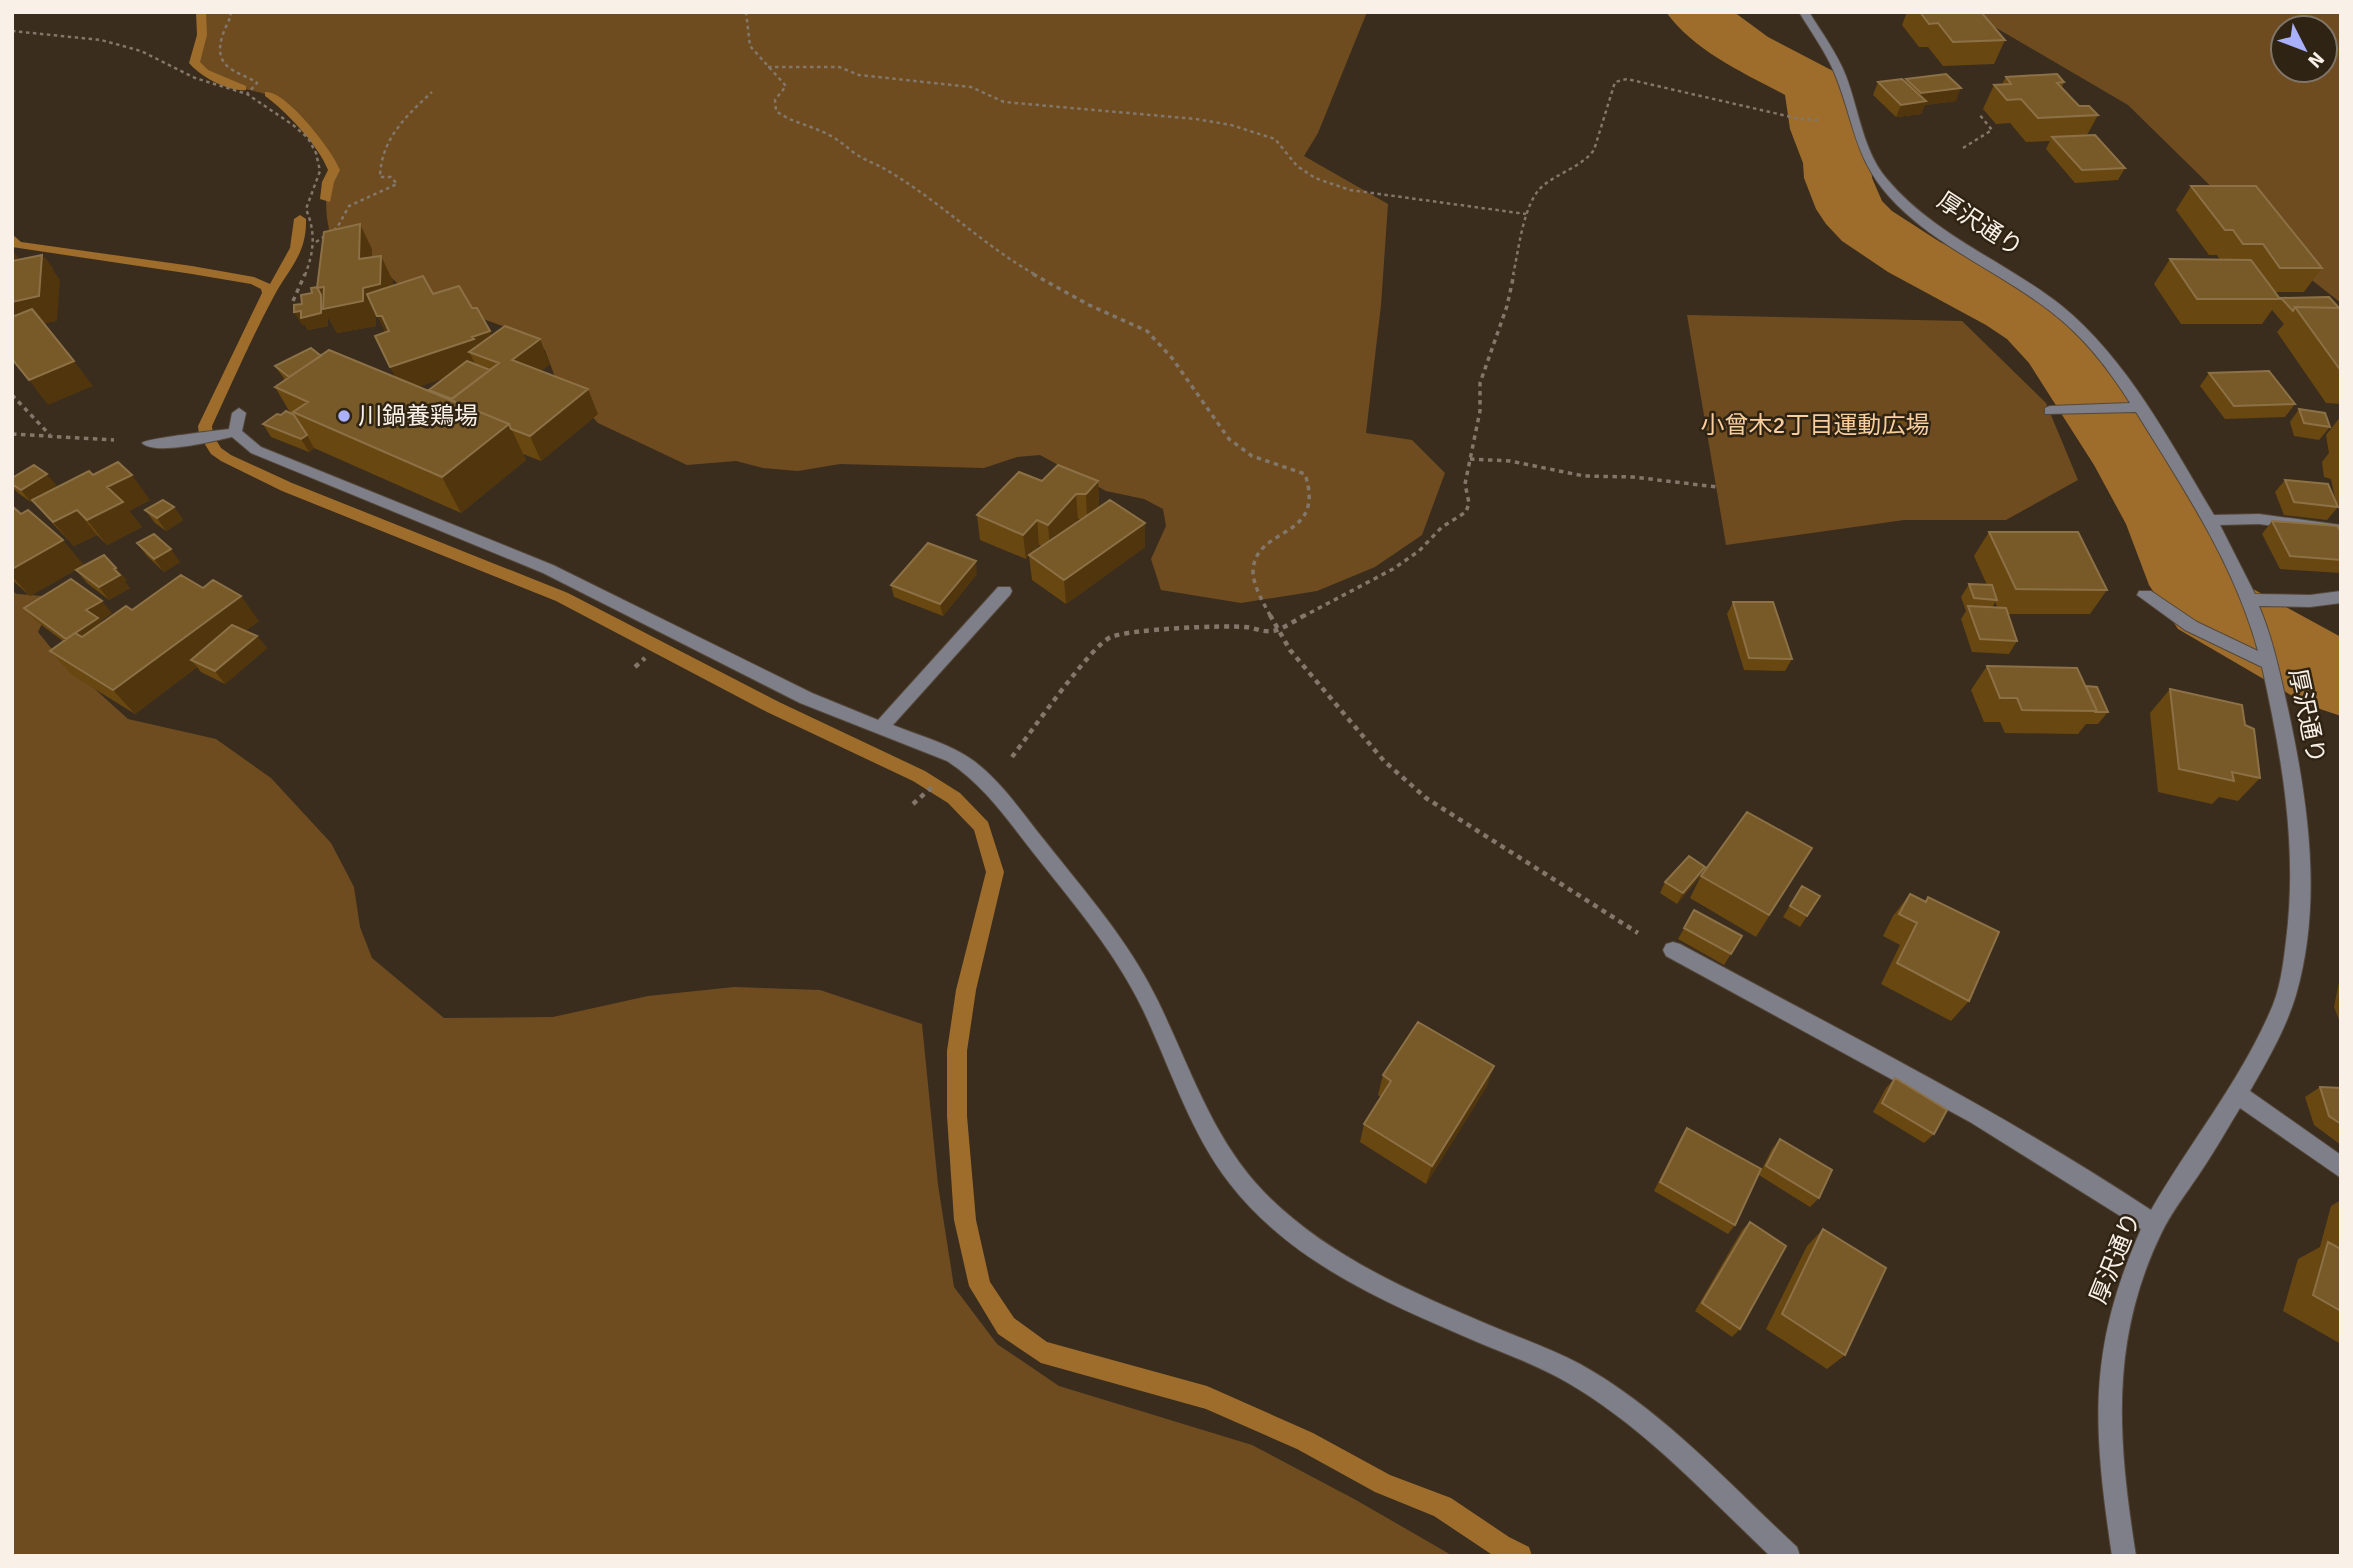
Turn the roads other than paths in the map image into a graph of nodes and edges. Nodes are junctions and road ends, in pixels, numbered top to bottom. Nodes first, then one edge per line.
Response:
1 (1804, 12) edge
2 (2139, 407) junction
3 (2050, 411) dead end
4 (149, 443) road end
5 (2211, 520) junction
6 (2341, 530) edge
7 (1004, 591) dead end
8 (2145, 595) dead end
9 (2341, 597) edge
10 (2250, 600) junction
11 (2269, 663) junction
12 (881, 729) junction
13 (1673, 950) road end
14 (2238, 1095) junction
15 (2341, 1168) edge
16 (2154, 1225) junction
17 (1788, 1556) edge
18 (2124, 1556) edge

1 - 2 street, 厚沢通り
2 - 3 street
2 - 5 street, 厚沢通り
4 - 12 street
5 - 6 street
5 - 10 street, 厚沢通り
7 - 12 street
8 - 11 street
9 - 10 street
10 - 11 street, 厚沢通り
11 - 14 street, 厚沢通り
12 - 17 street
13 - 16 street
14 - 15 street
14 - 16 street, 厚沢通り
16 - 18 street, 厚沢通り

